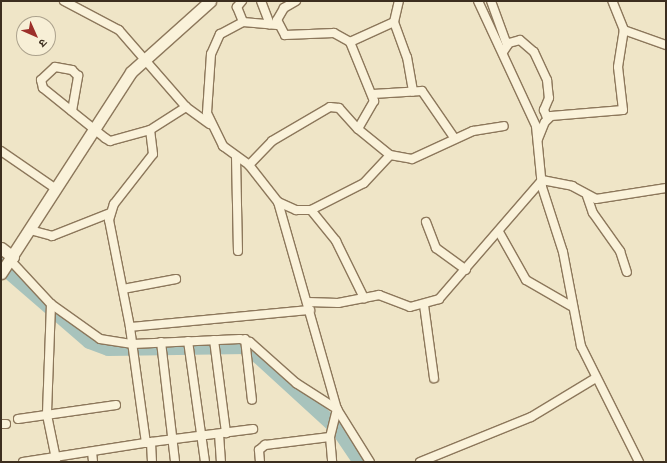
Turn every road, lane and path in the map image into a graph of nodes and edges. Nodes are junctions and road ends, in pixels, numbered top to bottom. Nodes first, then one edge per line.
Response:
1 (64, 1) edge
2 (210, 1) edge
3 (242, 1) edge
4 (261, 1) edge
5 (296, 1) edge
6 (399, 1) edge
7 (491, 1) edge
8 (612, 1) edge
9 (480, 2) edge
10 (243, 22) junction
11 (394, 22) junction
12 (273, 25) junction
13 (624, 30) junction
14 (350, 42) junction
15 (666, 45) edge
16 (505, 48) junction
17 (144, 58) junction
18 (413, 91) junction
19 (373, 94) junction
20 (186, 107) junction
21 (72, 111) junction
22 (547, 118) junction
23 (209, 124) junction
24 (504, 126) dead end
25 (358, 129) junction
26 (94, 130) junction
27 (150, 130) junction
28 (455, 138) junction
29 (538, 139) junction
30 (1, 151) edge
31 (390, 155) junction
32 (236, 157) junction
33 (249, 165) junction
34 (542, 180) junction
35 (666, 188) edge
36 (56, 190) junction
37 (586, 196) junction
38 (278, 202) junction
39 (311, 210) junction
40 (110, 213) junction
41 (426, 222) dead end
42 (30, 230) junction
43 (499, 232) junction
44 (1, 248) edge
45 (238, 251) dead end
46 (7, 265) edge
47 (466, 270) junction
48 (627, 272) dead end
49 (176, 279) dead end
50 (123, 289) junction
51 (364, 298) junction
52 (50, 304) junction
53 (424, 305) junction
54 (309, 306) junction
55 (571, 306) junction
56 (130, 327) junction
57 (245, 339) junction
58 (214, 340) junction
59 (188, 341) junction
60 (160, 342) junction
61 (133, 344) junction
62 (434, 378) dead end
63 (594, 379) junction
64 (252, 400) dead end
65 (116, 405) dead end
66 (337, 409) junction
67 (47, 415) junction
68 (18, 419) dead end
69 (253, 429) dead end
70 (222, 433) junction
71 (331, 433) junction
72 (202, 436) junction
73 (173, 439) junction
74 (149, 442) junction
75 (92, 452) junction
76 (56, 459) junction
77 (23, 462) edge
78 (93, 462) edge
79 (152, 462) edge
80 (176, 462) edge
81 (205, 462) edge
82 (221, 462) edge
83 (260, 462) edge
84 (332, 462) edge
85 (370, 462) edge
86 (420, 462) edge
87 (639, 462) edge

1 - 17 street
2 - 17 street
3 - 10 street
4 - 12 street
5 - 12 street
6 - 11 street
7 - 16 street
8 - 13 street
9 - 16 street
10 - 12 street
10 - 23 street
11 - 14 street
11 - 18 street
12 - 14 street
13 - 15 street
13 - 22 street
14 - 19 street
16 - 22 street
16 - 29 street
17 - 20 street
17 - 26 street
18 - 19 street
18 - 28 street
19 - 25 street
20 - 23 street
20 - 27 street
21 - 21 street
21 - 26 street
22 - 29 street
23 - 32 street
24 - 28 street
25 - 31 street
25 - 33 street
26 - 27 street
26 - 36 street
27 - 40 street
28 - 31 street
29 - 34 street
30 - 36 street
31 - 39 street
32 - 33 street
32 - 45 street
33 - 38 street
34 - 37 street
34 - 43 street
34 - 55 street
35 - 37 street
36 - 42 street
37 - 48 street
38 - 39 street
38 - 54 street
39 - 51 street
40 - 42 street
40 - 50 street
41 - 47 street
42 - 46 street
43 - 47 street
43 - 55 street
44 - 46 street
46 - 52 street
47 - 53 street
49 - 50 street
50 - 56 street
51 - 53 street
51 - 54 street
52 - 61 street
52 - 67 street
53 - 62 street
54 - 56 street
54 - 66 street
55 - 63 street
56 - 61 street
57 - 58 street
57 - 64 street
57 - 66 street
58 - 59 street
58 - 70 street
59 - 60 street
59 - 72 street
60 - 61 street
60 - 73 street
61 - 74 street
63 - 86 street
63 - 87 street
65 - 67 street
66 - 71 street
66 - 85 street
67 - 68 street
67 - 76 street
69 - 70 street
70 - 72 street
70 - 82 street
71 - 83 street
71 - 84 street
72 - 73 street
72 - 81 street
73 - 74 street
73 - 80 street
74 - 75 street
74 - 79 street
75 - 76 street
75 - 78 street
76 - 77 street

